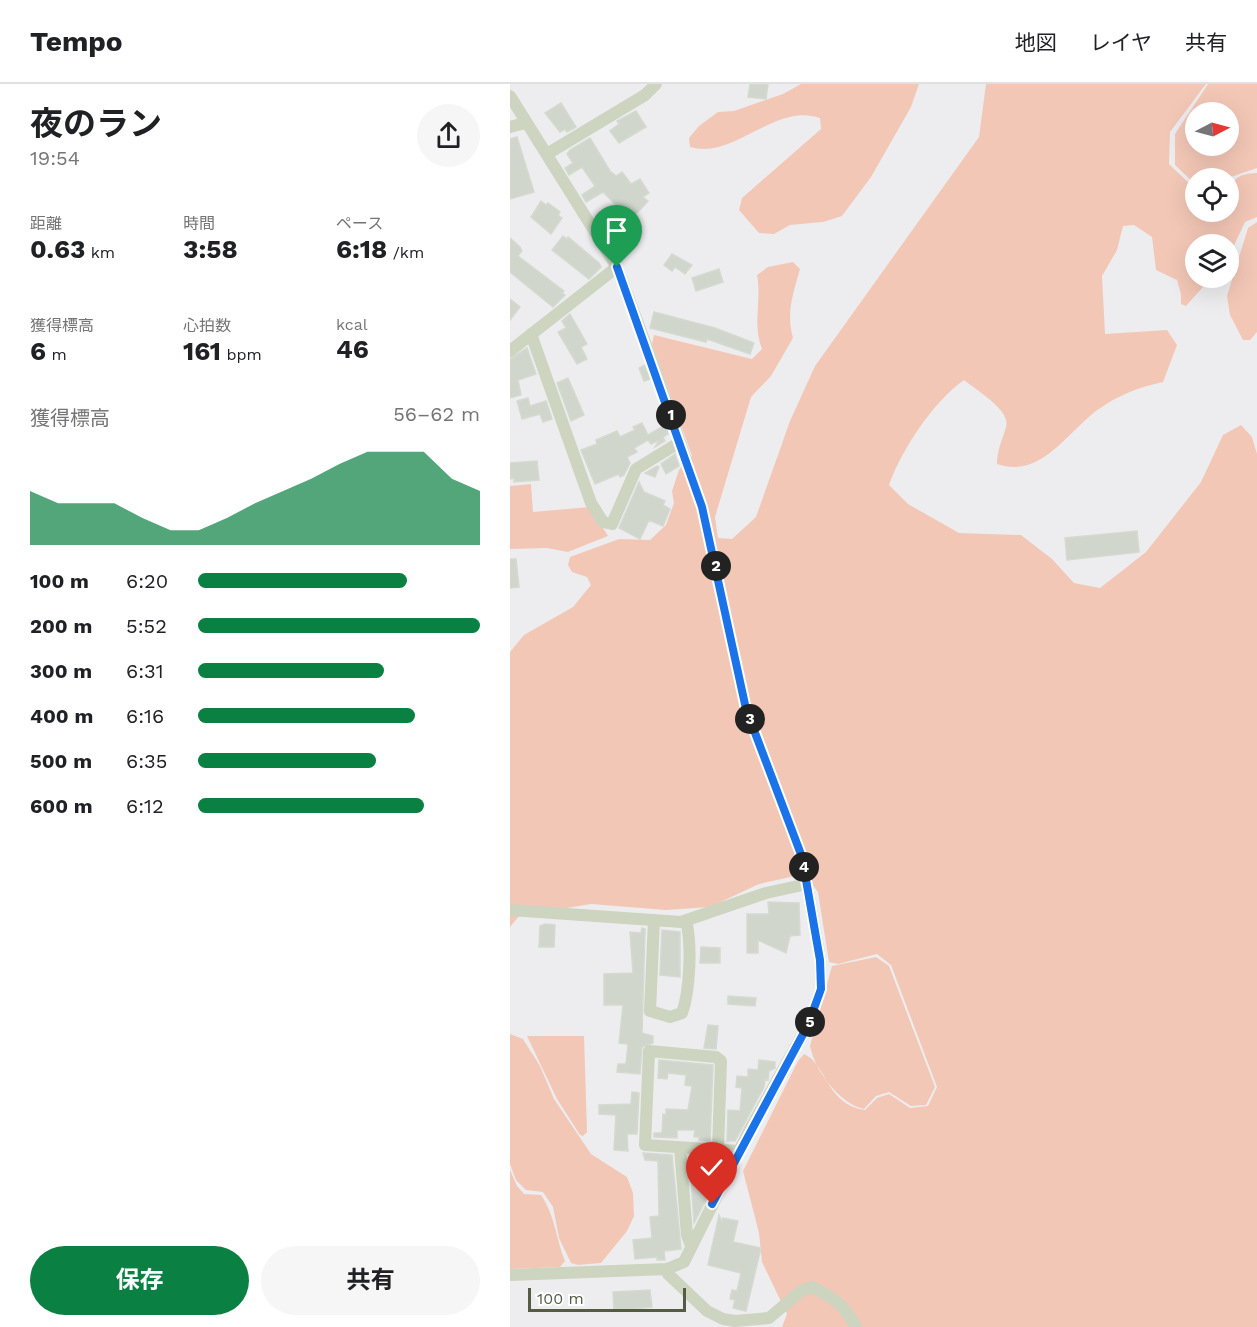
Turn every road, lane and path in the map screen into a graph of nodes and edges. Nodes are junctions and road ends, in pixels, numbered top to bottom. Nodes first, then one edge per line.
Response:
1 (656, 84) edge
2 (510, 96) edge
3 (525, 123) junction
4 (510, 127) edge
5 (547, 154) junction
6 (617, 267) junction
7 (531, 334) junction
8 (510, 351) edge
9 (680, 442) junction
10 (807, 884) junction
11 (510, 910) edge
12 (654, 920) junction
13 (686, 920) junction
14 (680, 1148) junction
15 (718, 1150) junction
16 (739, 1151) junction
17 (691, 1246) junction
18 (667, 1269) junction
19 (510, 1275) edge
20 (856, 1327) edge

1 - 5 street
2 - 3 street
3 - 4 street
3 - 5 street
5 - 6 street
6 - 7 street
6 - 9 street
7 - 8 street
7 - 9 street
9 - 10 street
10 - 13 street
10 - 16 street
11 - 12 street
12 - 13 street
12 - 13 street
14 - 15 street
14 - 15 street
14 - 17 street
15 - 16 street
16 - 17 street
17 - 18 street
18 - 19 street
18 - 20 street

